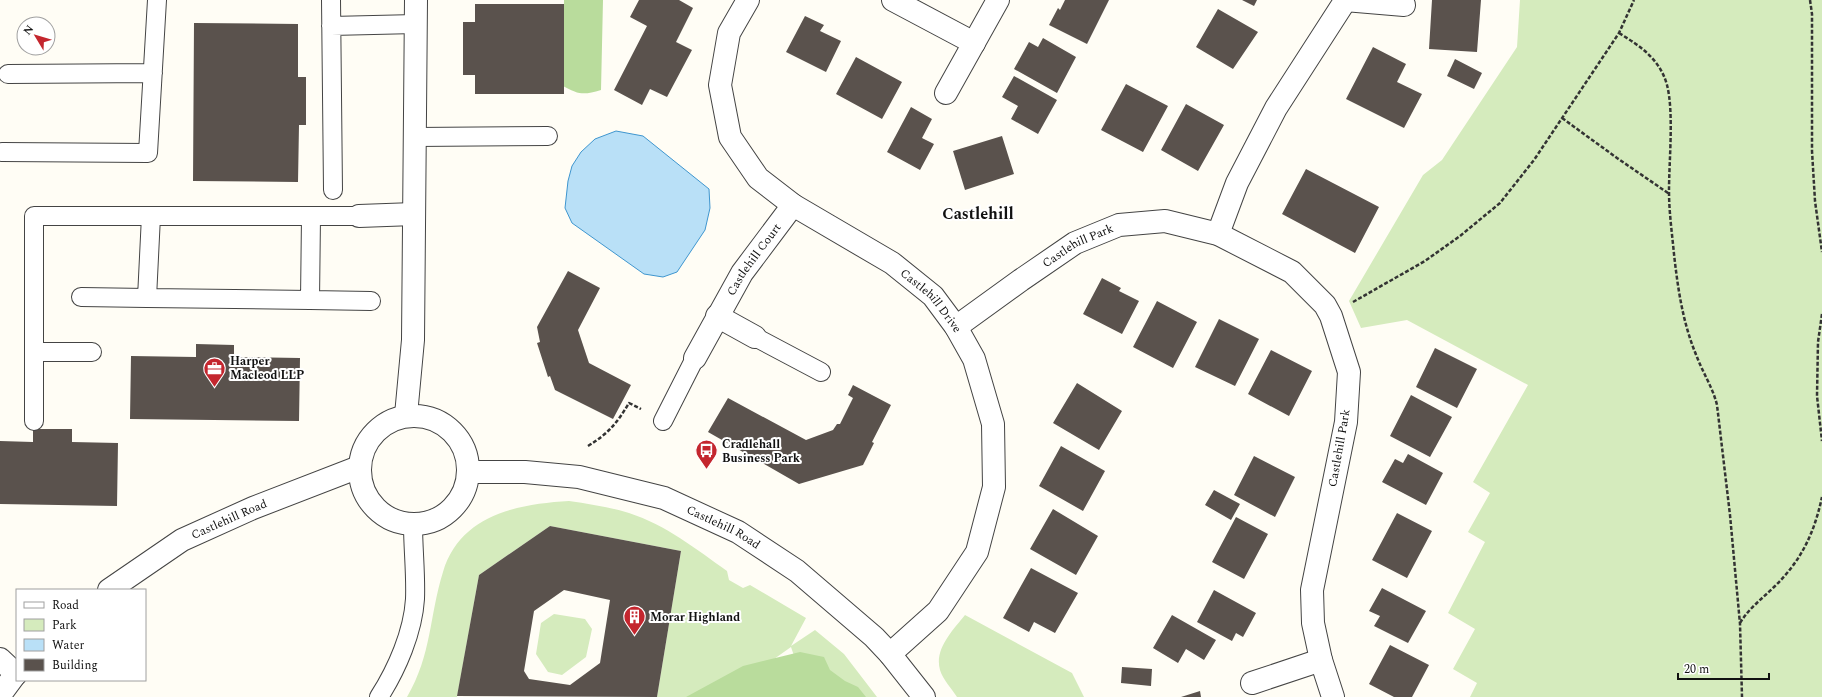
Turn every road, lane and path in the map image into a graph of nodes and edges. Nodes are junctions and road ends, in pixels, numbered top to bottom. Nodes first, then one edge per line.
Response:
1 (156, 0) edge
2 (331, 0) edge
3 (416, 0) edge
4 (748, 0) edge
5 (893, 0) edge
6 (998, 0) edge
7 (1345, 0) edge
8 (1634, 0) edge
9 (1810, 0) edge
10 (1404, 5) dead end
11 (416, 24) junction
12 (332, 26) junction
13 (1619, 33) junction
14 (974, 43) junction
15 (153, 73) junction
16 (8, 74) dead end
17 (946, 93) dead end
18 (1562, 118) junction
19 (548, 136) dead end
20 (415, 137) junction
21 (2, 152) dead end
22 (333, 190) dead end
23 (1669, 193) junction
24 (793, 204) junction
25 (414, 214) junction
26 (151, 216) junction
27 (359, 216) joint
28 (310, 217) junction
29 (1218, 234) junction
30 (1822, 252) edge
31 (81, 297) dead end
32 (147, 298) junction
33 (310, 300) junction
34 (371, 301) dead end
35 (1822, 314) edge
36 (716, 316) junction
37 (1331, 316) junction
38 (956, 327) junction
39 (755, 337) joint
40 (34, 352) junction
41 (92, 352) dead end
42 (695, 358) joint
43 (821, 372) dead end
44 (406, 415) junction
45 (34, 421) dead end
46 (663, 421) joint
47 (1822, 441) edge
48 (588, 446) dead end
49 (359, 467) junction
50 (469, 472) junction
51 (1822, 497) edge
52 (413, 524) junction
53 (110, 589) edge
54 (1740, 624) junction
55 (890, 654) junction
56 (1321, 660) junction
57 (11, 668) edge
58 (1252, 683) dead end
59 (0, 695) edge
60 (379, 697) edge
61 (924, 697) edge
62 (1332, 697) edge
63 (1742, 697) edge

1 - 15 lane
2 - 12 lane
3 - 11 street
4 - 24 street, Castlehill Drive
5 - 14 street
6 - 14 street
7 - 10 street
7 - 29 street
8 - 13 path
9 - 30 path
11 - 12 lane
11 - 20 street
12 - 22 lane
13 - 18 path
13 - 23 path
14 - 17 street
15 - 16 lane
15 - 21 lane
18 - 23 path
18 - 37 path
19 - 20 lane
20 - 25 street
23 - 54 path
24 - 36 street, Castlehill Court
24 - 38 street, Castlehill Drive
25 - 27 street
25 - 44 street
26 - 28 lane
26 - 32 lane
26 - 40 lane
27 - 28 lane
28 - 33 lane
29 - 37 street, Castlehill Park
29 - 38 street, Castlehill Park
31 - 32 lane
32 - 33 lane
33 - 34 lane
35 - 47 path
36 - 39 street
36 - 42 street, Castlehill Court
37 - 56 street, Castlehill Park
38 - 55 street, Castlehill Drive
39 - 43 lane
40 - 41 lane
40 - 45 lane
42 - 46 lane
44 - 49 street
44 - 50 street
46 - 48 path
49 - 52 street
49 - 53 street, Castlehill Road
50 - 52 street
50 - 55 street, Castlehill Road
51 - 54 path
52 - 60 lane
54 - 63 path
55 - 61 street, Castlehill Road
56 - 58 street
56 - 62 street, Castlehill Park
57 - 59 street

